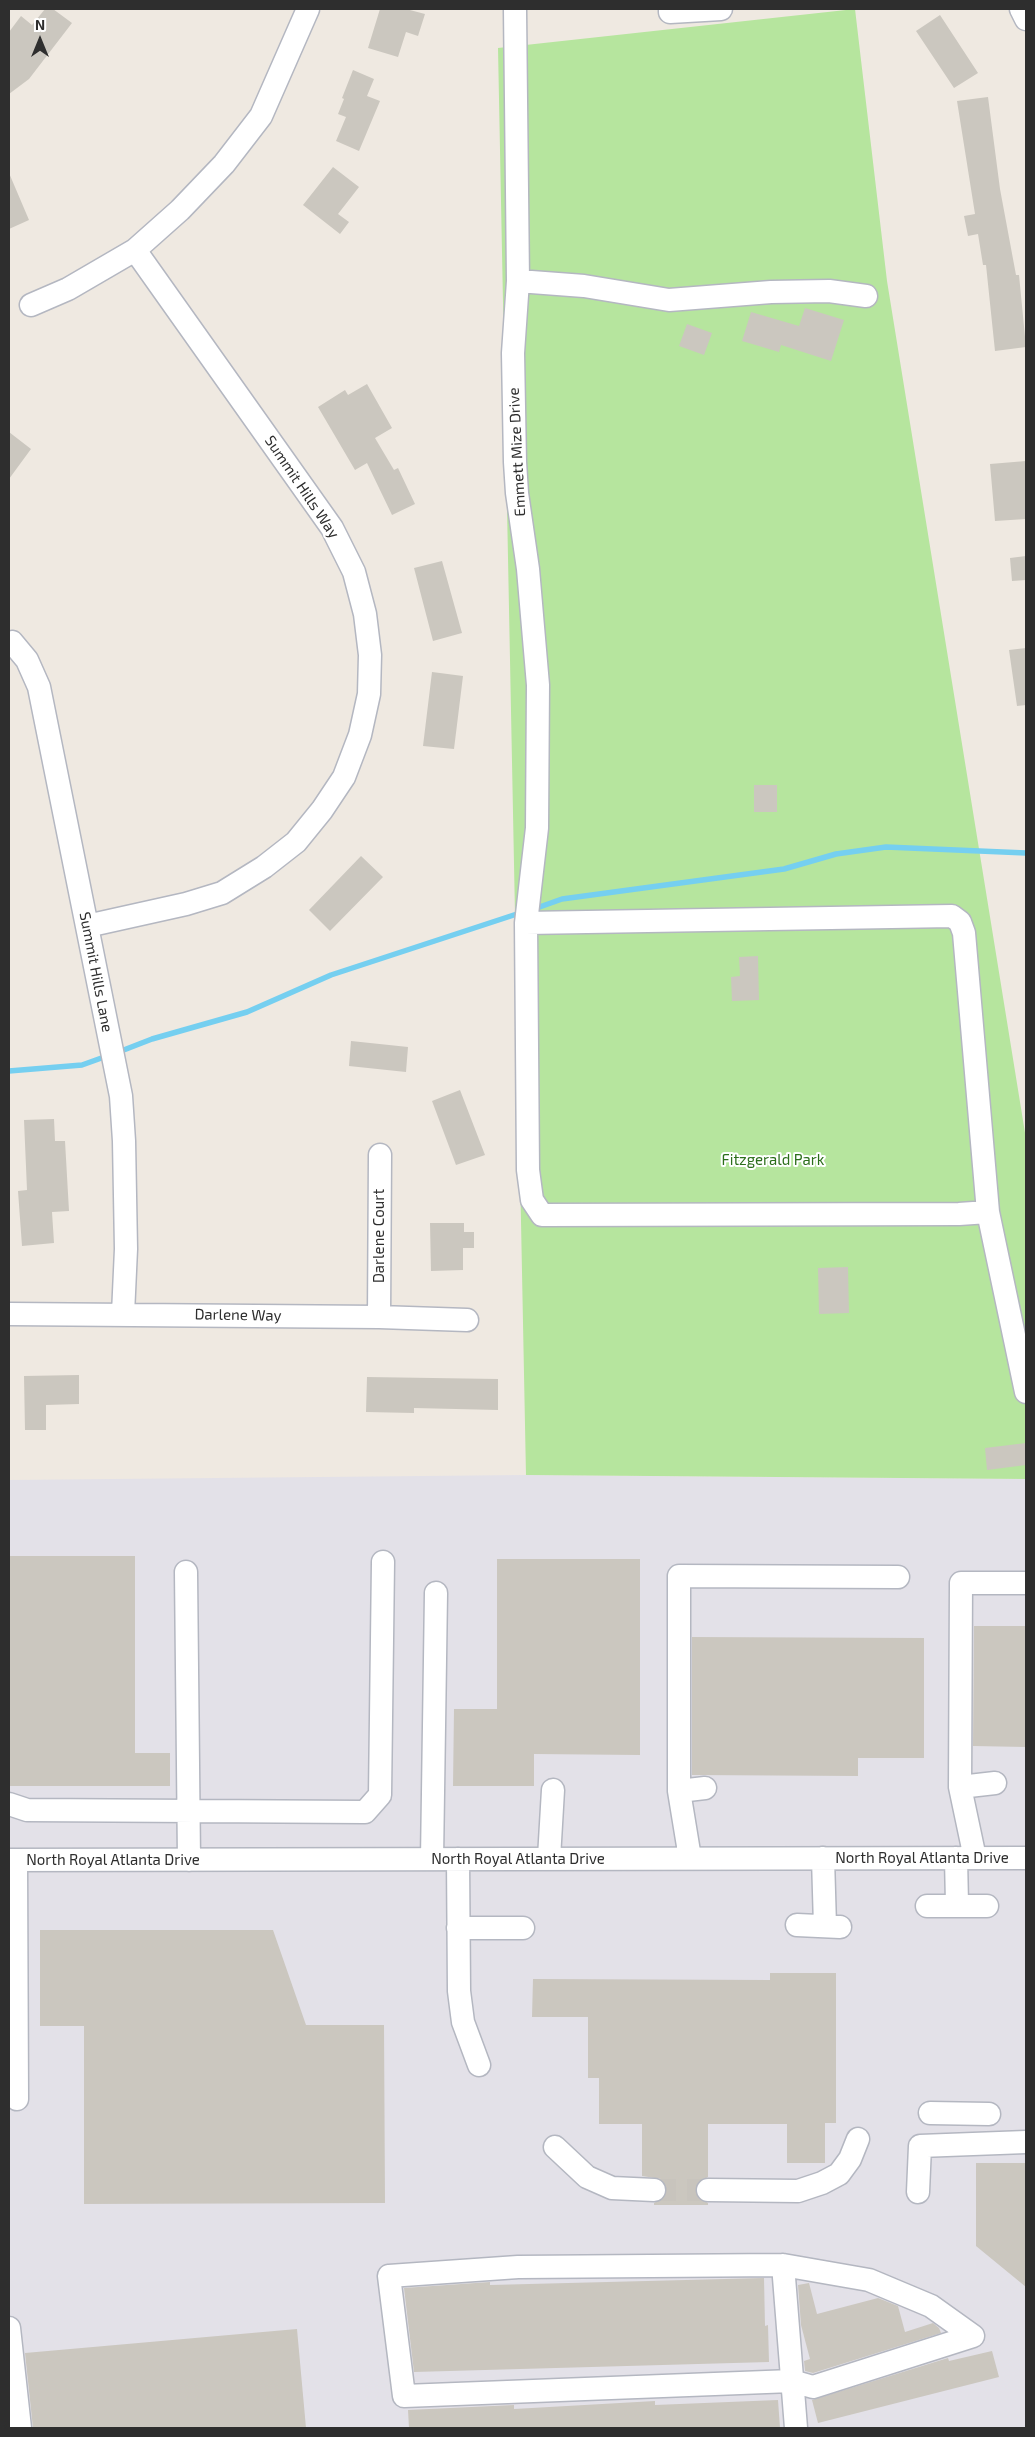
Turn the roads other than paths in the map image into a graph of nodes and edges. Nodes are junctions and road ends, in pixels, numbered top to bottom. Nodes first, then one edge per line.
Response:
1 (308, 9) edge
2 (515, 9) edge
3 (670, 9) edge
4 (721, 9) edge
5 (1021, 9) edge
6 (1026, 19) edge
7 (135, 250) junction
8 (518, 281) junction
9 (866, 296) dead end
10 (31, 305) dead end
11 (12, 642) dead end
12 (526, 923) junction
13 (87, 926) junction
14 (380, 1155) dead end
15 (988, 1212) junction
16 (9, 1314) edge
17 (122, 1314) junction
18 (379, 1317) junction
19 (467, 1320) dead end
20 (1026, 1392) edge
21 (383, 1562) dead end
22 (186, 1572) dead end
23 (898, 1578) dead end
24 (1026, 1583) edge
25 (436, 1593) dead end
26 (995, 1783) dead end
27 (960, 1787) junction
28 (705, 1788) dead end
29 (553, 1790) dead end
30 (678, 1791) junction
31 (9, 1804) edge
32 (188, 1812) junction
33 (549, 1858) junction
34 (690, 1858) junction
35 (823, 1858) junction
36 (965, 1858) junction
37 (1026, 1858) edge
38 (432, 1859) junction
39 (458, 1859) junction
40 (12, 1860) edge
41 (189, 1860) junction
42 (957, 1904) junction
43 (927, 1906) dead end
44 (988, 1906) dead end
45 (797, 1925) dead end
46 (458, 1928) junction
47 (523, 1928) dead end
48 (479, 2065) dead end
49 (17, 2099) dead end
50 (930, 2113) dead end
51 (989, 2114) dead end
52 (858, 2138) dead end
53 (1026, 2142) edge
54 (555, 2147) dead end
55 (654, 2190) tunnel mouth
56 (708, 2190) tunnel mouth
57 (918, 2192) dead end
58 (783, 2265) junction
59 (9, 2328) edge
60 (792, 2381) junction
61 (20, 2428) edge
62 (796, 2428) edge

1 - 7 street
2 - 8 street, Emmett Mize Drive
3 - 4 street
5 - 6 street
7 - 10 street
7 - 13 street, Summit Hills Way
8 - 9 street
8 - 12 street, Emmett Mize Drive
11 - 13 street, Summit Hills Lane
12 - 15 street
12 - 15 street, Emmett Mize Drive
13 - 17 street, Summit Hills Lane
14 - 18 street, Darlene Court
15 - 20 street
16 - 17 street, Darlene Way
17 - 18 street, Darlene Way
18 - 19 street, Darlene Way
21 - 32 street
22 - 32 street
23 - 30 street
24 - 27 street
25 - 38 street
26 - 27 street
27 - 36 street
28 - 30 street
29 - 33 street
30 - 34 street
31 - 32 street
32 - 41 street
33 - 34 street, North Royal Atlanta Drive
33 - 39 street, North Royal Atlanta Drive
34 - 35 street, North Royal Atlanta Drive
35 - 36 street, North Royal Atlanta Drive
35 - 45 street
36 - 37 street, North Royal Atlanta Drive
36 - 42 street
38 - 39 street, North Royal Atlanta Drive
38 - 41 street, North Royal Atlanta Drive
39 - 46 street
40 - 41 street, North Royal Atlanta Drive
40 - 49 street
42 - 43 street
42 - 44 street
46 - 47 street
46 - 48 street
50 - 51 street
52 - 56 street
53 - 57 street
54 - 55 street
58 - 60 street
58 - 60 street
58 - 60 street
59 - 61 street
60 - 62 street

